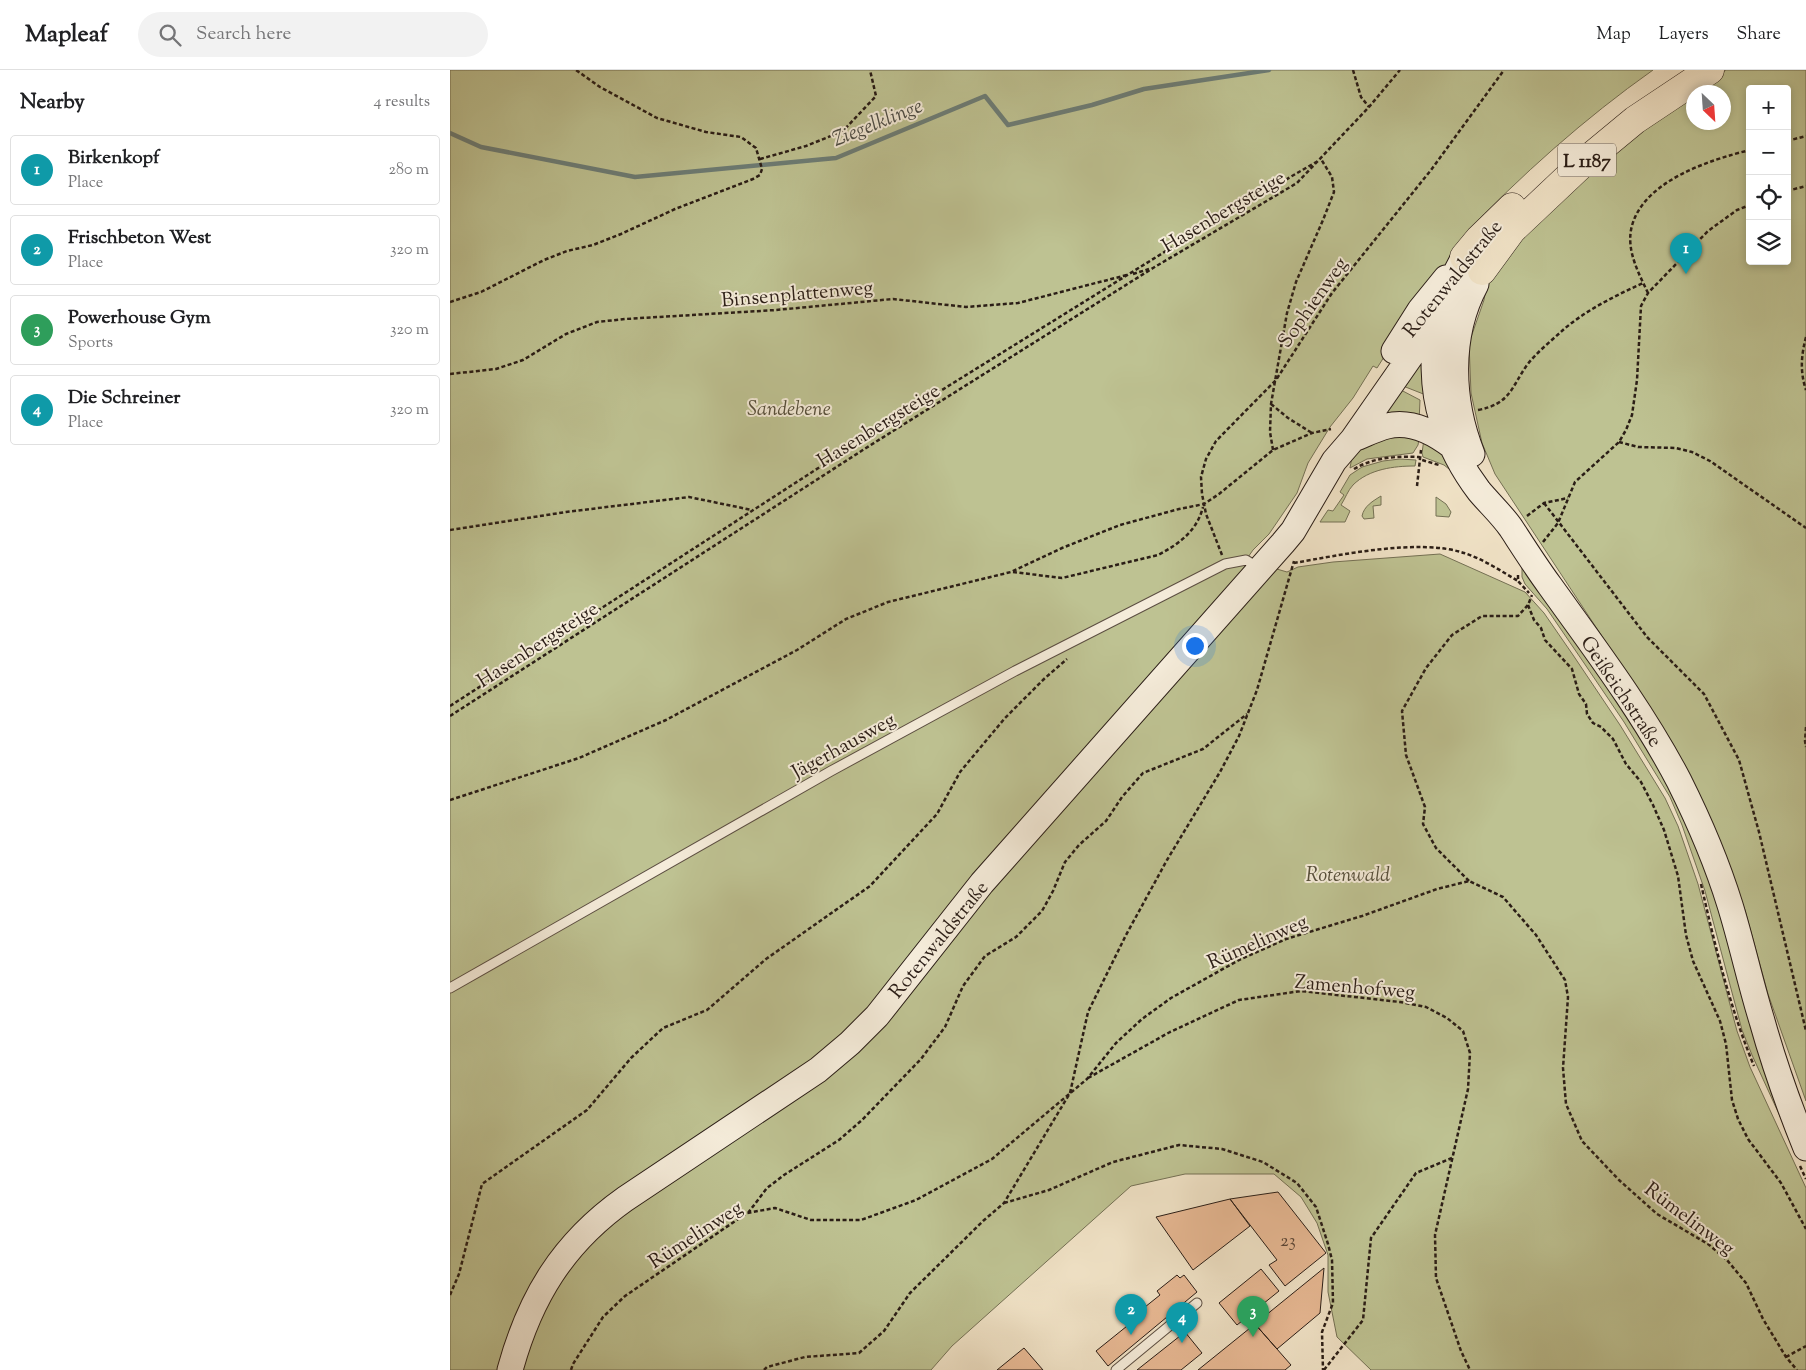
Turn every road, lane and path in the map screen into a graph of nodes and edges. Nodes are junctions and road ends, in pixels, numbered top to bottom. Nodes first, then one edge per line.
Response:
1 (576, 70) edge
2 (870, 70) edge
3 (1353, 70) edge
4 (1400, 70) edge
5 (1504, 70) edge
6 (1679, 70) edge
7 (1710, 70) edge
8 (1369, 106) junction
9 (1806, 136) edge
10 (1791, 140) edge
11 (1746, 151) edge
12 (760, 159) junction
13 (1321, 159) junction
14 (1806, 186) edge
15 (1791, 189) edge
16 (1746, 207) edge
17 (1473, 264) junction
18 (1153, 268) junction
19 (1130, 274) junction
20 (1643, 283) junction
21 (1648, 293) junction
22 (450, 302) edge
23 (1439, 315) junction
24 (1806, 337) edge
25 (450, 374) edge
26 (1276, 380) junction
27 (1806, 390) edge
28 (1271, 404) junction
29 (1486, 409) dead end
30 (1312, 433) junction
31 (1342, 434) junction
32 (1422, 442) dead end
33 (1619, 442) junction
34 (1273, 450) junction
35 (1420, 457) junction
36 (1448, 457) junction
37 (1343, 466) junction
38 (1417, 486) dead end
39 (1568, 498) junction
40 (1544, 503) junction
41 (1204, 504) junction
42 (753, 510) junction
43 (1532, 512) dead end
44 (1503, 517) junction
45 (1558, 523) junction
46 (1806, 528) edge
47 (450, 530) edge
48 (1545, 539) dead end
49 (1296, 555) dead end
50 (1294, 563) junction
51 (1225, 564) junction
52 (1261, 570) junction
53 (1518, 571) dead end
54 (1011, 572) junction
55 (1518, 581) junction
56 (1532, 595) junction
57 (1536, 600) dead end
58 (1528, 605) junction
59 (1074, 654) dead end
60 (450, 706) edge
61 (1248, 713) junction
62 (450, 716) edge
63 (1806, 727) edge
64 (1806, 747) edge
65 (450, 800) edge
66 (1469, 881) junction
67 (1700, 883) dead end
68 (450, 988) edge
69 (1806, 1031) edge
70 (1757, 1074) dead end
71 (1087, 1079) junction
72 (1070, 1093) junction
73 (1802, 1156) edge
74 (1452, 1158) junction
75 (1806, 1178) edge
76 (1004, 1203) junction
77 (747, 1213) junction
78 (1806, 1229) edge
79 (450, 1295) edge
80 (1197, 1304) dead end
81 (1806, 1346) edge
82 (1786, 1357) junction
83 (510, 1370) edge
84 (571, 1370) edge
85 (764, 1370) edge
86 (1116, 1370) edge
87 (1323, 1370) edge
88 (1470, 1370) edge
89 (1796, 1370) edge

1 - 12 path
2 - 12 path
3 - 8 path
4 - 8 path, Hasenbergsteige
5 - 26 path, Sophienweg
6 - 17 highway, Rotenwaldstraße / L 1187
7 - 17 highway, Rotenwaldstraße / L 1187
8 - 13 path, Hasenbergsteige
9 - 10 path
11 - 20 path
12 - 22 path
13 - 18 path, Hasenbergsteige
13 - 19 path
13 - 26 path
14 - 15 path
16 - 21 path
17 - 23 main road, Rotenwaldstraße
17 - 37 main road, Rotenwaldstraße
17 - 44 main road, Rotenwaldstraße / L 1187
18 - 19 path, Binsenplattenweg
18 - 62 path, Hasenbergsteige
19 - 25 path, Binsenplattenweg
19 - 42 path
20 - 21 path
20 - 29 path
21 - 33 path
23 - 31 main road, Rotenwaldstraße
23 - 36 main road, Geißeichstraße / L 1187
24 - 27 path
26 - 28 path
26 - 41 path, Sophienweg
28 - 30 path
28 - 34 path
30 - 31 path
30 - 34 path
31 - 36 main road
31 - 37 main road, Rotenwaldstraße
32 - 35 path
33 - 39 path
33 - 46 path
34 - 41 path
35 - 36 path
35 - 37 path
35 - 38 path
36 - 44 main road, Geißeichstraße / L 1187
37 - 52 main road, Rotenwaldstraße
39 - 40 path
39 - 45 path
40 - 43 path
40 - 45 path
41 - 51 path, Sophienweg
41 - 54 path
41 - 54 path
42 - 47 path
42 - 60 path
44 - 73 main road, Geißeichstraße / L 1187
45 - 48 path
45 - 69 path
49 - 50 path
50 - 55 path
50 - 61 path
51 - 52 lane, Jägerhausweg
51 - 68 lane, Jägerhausweg
52 - 83 main road, Rotenwaldstraße
53 - 55 path
54 - 65 path
55 - 56 path
56 - 57 path
56 - 58 path
58 - 66 path
58 - 78 path
59 - 79 path
61 - 72 path
61 - 77 path
63 - 64 path
66 - 71 path, Rümelinweg
66 - 82 path, Rümelinweg
67 - 70 path
71 - 72 path, Rümelinweg
71 - 74 path, Zamenhofweg
72 - 76 path
72 - 77 path, Rümelinweg
73 - 75 path
74 - 87 path
74 - 88 path, Zamenhofweg
76 - 85 path
76 - 87 path
77 - 84 path, Rümelinweg
80 - 86 lane
81 - 82 path
82 - 89 path, Rümelinweg

